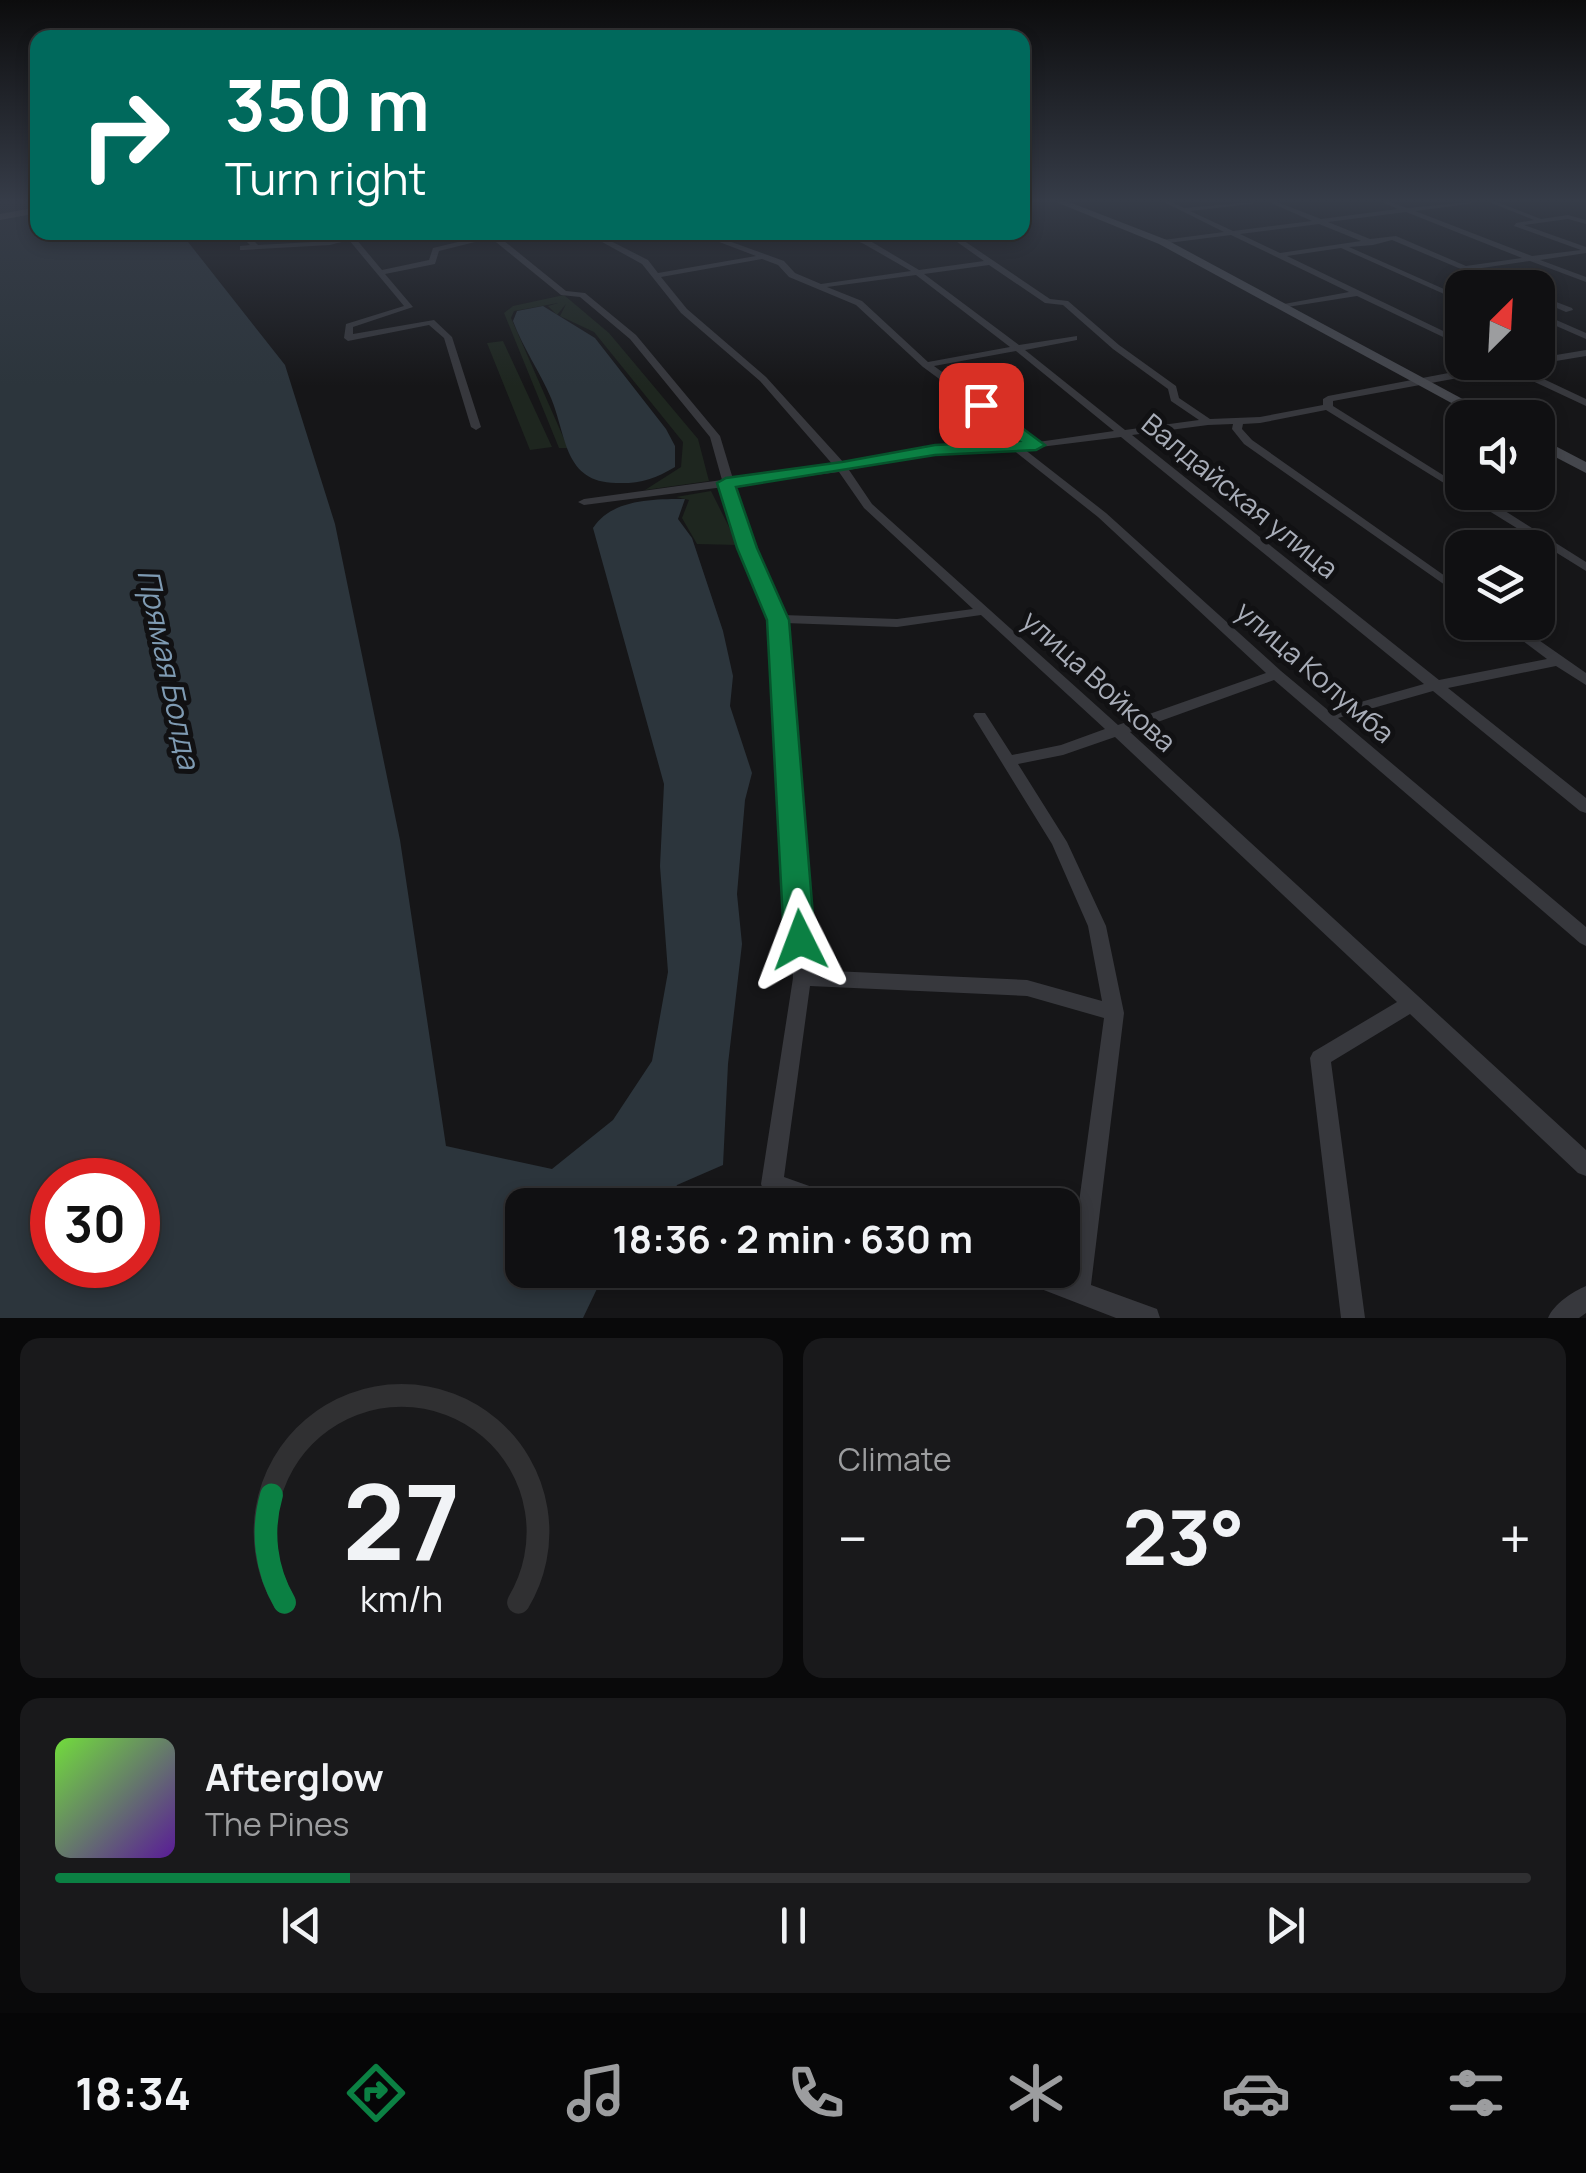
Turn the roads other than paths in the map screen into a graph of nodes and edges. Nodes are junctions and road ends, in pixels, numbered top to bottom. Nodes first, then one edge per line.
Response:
1 (374, 264) edge
2 (424, 264) edge
3 (530, 264) edge
4 (645, 264) edge
5 (728, 264) edge
6 (782, 264) edge
7 (905, 264) edge
8 (983, 264) edge
9 (994, 264) edge
10 (1204, 264) edge
11 (1299, 264) edge
12 (1379, 264) edge
13 (1453, 264) edge
14 (1493, 264) edge
15 (1543, 264) edge
16 (1464, 268) junction
17 (1469, 270) edge
18 (382, 272) junction
19 (919, 274) junction
20 (654, 276) junction
21 (1586, 280) edge
22 (820, 286) junction
23 (1360, 293) junction
24 (1445, 293) edge
25 (1555, 304) edge
26 (1284, 306) junction
27 (1555, 312) edge
28 (1555, 322) edge
29 (1445, 330) edge
30 (1438, 331) junction
31 (1445, 334) edge
32 (1586, 336) edge
33 (1074, 338) dead end
34 (1018, 348) junction
35 (1586, 353) edge
36 (1555, 358) edge
37 (926, 364) junction
38 (1445, 376) edge
39 (1537, 380) edge
40 (1422, 381) junction
41 (1457, 400) edge
42 (1586, 404) edge
43 (1328, 407) junction
44 (1239, 420) junction
45 (1208, 422) junction
46 (476, 427) dead end
47 (1125, 435) junction
48 (1012, 444) junction
49 (1036, 445) junction
50 (1555, 451) edge
51 (842, 468) junction
52 (1586, 468) edge
53 (1445, 480) edge
54 (726, 483) junction
55 (584, 502) dead end
56 (1493, 510) edge
57 (1586, 567) edge
58 (1445, 580) edge
59 (984, 611) junction
60 (778, 620) junction
61 (1528, 640) edge
62 (1558, 662) junction
63 (1276, 674) junction
64 (1586, 680) edge
65 (1434, 686) junction
66 (980, 716) dead end
67 (1328, 716) junction
68 (1116, 732) junction
69 (1008, 762) junction
70 (1586, 808) edge
71 (1586, 938) edge
72 (802, 978) junction
73 (1412, 1003) junction
74 (1114, 1013) junction
75 (1586, 1164) edge
76 (783, 1188) edge
77 (1074, 1288) edge
78 (1080, 1290) junction
79 (1586, 1298) edge
80 (1148, 1318) edge
81 (1353, 1318) edge
82 (1560, 1318) edge

1 - 18 street
2 - 18 street
3 - 54 street
4 - 20 street, улица Войкова
5 - 20 street
6 - 22 street
7 - 19 street, Валдайская улица
8 - 19 street
9 - 45 street
10 - 26 street
11 - 23 street
12 - 24 street
13 - 16 street
14 - 16 street
15 - 21 street
16 - 17 street
18 - 46 street
19 - 22 street
19 - 34 street, Валдайская улица
20 - 51 street, улица Войкова
22 - 37 street
23 - 26 street
23 - 30 street
25 - 27 street
26 - 40 street
28 - 32 street
29 - 30 street
30 - 31 street
33 - 34 street
34 - 37 street
34 - 47 street, Валдайская улица
35 - 36 street
37 - 49 street
38 - 40 street
39 - 42 street
40 - 41 street
40 - 43 street
43 - 44 street
43 - 53 street
44 - 45 street
44 - 58 street
45 - 47 street
47 - 49 street
47 - 65 street, Валдайская улица
48 - 49 street
48 - 51 street
48 - 63 street, улица Колумба
50 - 52 street
51 - 54 street
51 - 59 street, улица Войкова
54 - 55 street
54 - 60 street
56 - 57 street
59 - 60 street
59 - 68 street, улица Войкова
60 - 72 street
61 - 62 street
62 - 64 street
62 - 65 street
63 - 67 street, улица Колумба
63 - 68 street
65 - 67 street
65 - 70 street, Валдайская улица
66 - 69 street
67 - 71 street, улица Колумба
68 - 69 street
68 - 73 street, улица Войкова
69 - 74 street
72 - 74 street
72 - 76 street
73 - 75 street, улица Войкова
73 - 81 street
74 - 78 street
77 - 78 street
78 - 80 street
79 - 82 street

